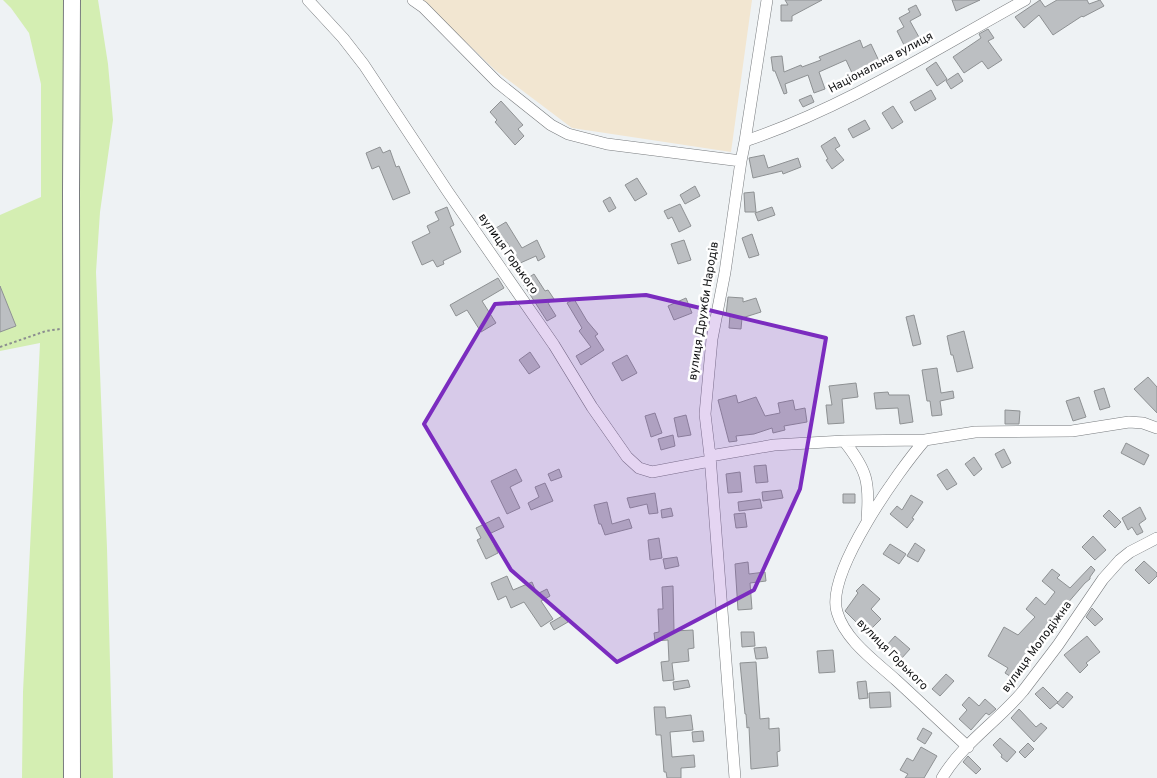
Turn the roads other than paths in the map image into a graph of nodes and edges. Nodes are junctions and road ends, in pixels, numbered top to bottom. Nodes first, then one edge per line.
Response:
1 (72, 0) edge
2 (308, 0) edge
3 (413, 0) edge
4 (767, 0) edge
5 (1025, 0) edge
6 (746, 141) junction
7 (741, 161) junction
8 (1157, 428) edge
9 (925, 440) junction
10 (844, 441) junction
11 (710, 458) junction
12 (866, 523) junction
13 (1157, 538) edge
14 (968, 747) junction
15 (72, 778) edge
16 (735, 778) edge
17 (942, 778) edge

1 - 15 highway
2 - 11 street, вулиця Горького
3 - 7 street
4 - 6 street, вулиця Дружби Народів
5 - 6 street, Національна вулиця
6 - 7 street, вулиця Дружби Народів
7 - 11 street, вулиця Дружби Народів
8 - 9 street, вулиця Горького
9 - 10 street, вулиця Горького
9 - 12 street, вулиця Горького
10 - 11 street, вулиця Горького
10 - 12 street
11 - 16 street, вулиця Дружби Народів
12 - 14 street, вулиця Горького
13 - 14 street, вулиця Молодіжна
14 - 17 street, вулиця Молодіжна

